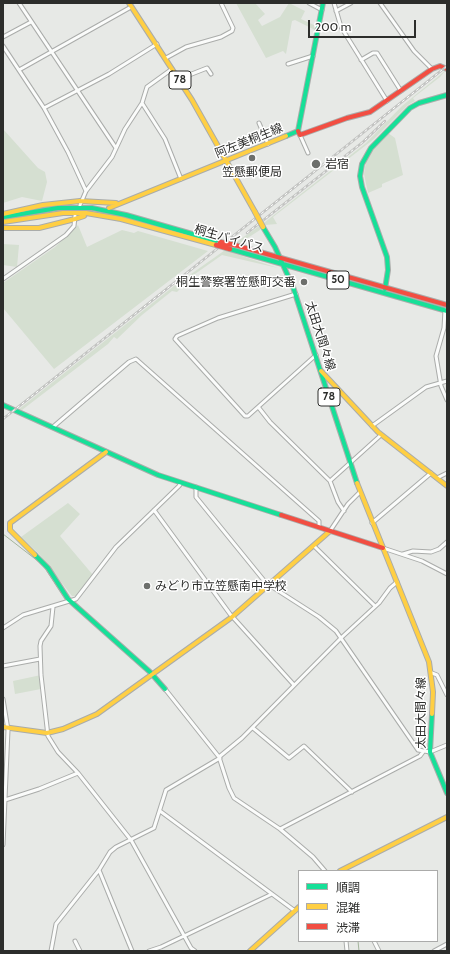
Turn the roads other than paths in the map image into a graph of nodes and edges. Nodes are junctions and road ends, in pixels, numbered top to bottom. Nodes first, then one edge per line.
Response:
1 (19, 3) edge
2 (221, 3) edge
3 (309, 3) edge
4 (323, 3) edge
5 (334, 3) edge
6 (351, 3) edge
7 (380, 3) edge
8 (130, 5) edge
9 (322, 10) junction
10 (336, 11) junction
11 (31, 22) junction
12 (3, 37) edge
13 (157, 44) junction
14 (3, 46) edge
15 (52, 52) junction
16 (313, 56) junction
17 (166, 58) junction
18 (361, 60) junction
19 (288, 64) dead end
20 (173, 68) junction
21 (432, 69) junction
22 (447, 69) edge
23 (19, 70) junction
24 (211, 74) dead end
25 (179, 79) junction
26 (78, 91) junction
27 (401, 91) junction
28 (447, 95) edge
29 (387, 101) junction
30 (142, 103) junction
31 (44, 108) junction
32 (259, 123) dead end
33 (299, 133) junction
34 (268, 144) junction
35 (116, 148) junction
36 (308, 153) dead end
37 (227, 160) junction
38 (181, 179) junction
39 (86, 191) junction
40 (80, 203) junction
41 (120, 203) junction
42 (109, 208) dead end
43 (3, 214) edge
44 (84, 216) dead end
45 (3, 217) edge
46 (75, 217) junction
47 (3, 222) edge
48 (3, 228) edge
49 (218, 243) junction
50 (280, 258) junction
51 (283, 264) junction
52 (3, 278) edge
53 (385, 288) junction
54 (384, 293) junction
55 (296, 294) junction
56 (447, 305) edge
57 (446, 310) edge
58 (316, 355) junction
59 (321, 371) junction
60 (447, 381) edge
61 (441, 383) junction
62 (447, 400) edge
63 (3, 404) edge
64 (259, 408) junction
65 (372, 426) junction
66 (53, 427) junction
67 (381, 435) junction
68 (106, 452) junction
69 (350, 464) junction
70 (431, 473) junction
71 (447, 473) edge
72 (437, 478) junction
73 (330, 481) junction
74 (181, 482) junction
75 (447, 486) edge
76 (196, 487) junction
77 (360, 492) junction
78 (154, 510) junction
79 (344, 511) junction
80 (372, 523) junction
81 (319, 527) junction
82 (330, 531) junction
83 (447, 542) edge
84 (314, 546) junction
85 (382, 548) junction
86 (402, 554) junction
87 (447, 574) edge
88 (397, 582) junction
89 (269, 586) junction
90 (72, 601) junction
91 (375, 606) junction
92 (53, 607) junction
93 (232, 617) junction
94 (3, 628) edge
95 (341, 638) junction
96 (40, 659) junction
97 (3, 666) edge
98 (432, 673) junction
99 (153, 675) junction
100 (294, 685) junction
101 (164, 689) joint
102 (447, 695) edge
103 (3, 699) edge
104 (6, 727) edge
105 (252, 728) junction
106 (47, 733) junction
107 (447, 745) edge
108 (423, 752) junction
109 (430, 752) junction
110 (219, 758) junction
111 (78, 773) junction
112 (352, 792) junction
113 (447, 793) edge
114 (5, 800) junction
115 (160, 811) junction
116 (447, 817) edge
117 (4, 824) edge
118 (280, 829) junction
119 (131, 840) junction
120 (3, 845) edge
121 (348, 869) edge
122 (99, 870) junction
123 (325, 870) edge
124 (272, 894) junction
125 (298, 908) edge
126 (295, 911) junction
127 (185, 935) junction
128 (76, 941) dead end
129 (374, 942) edge
130 (447, 944) edge
131 (79, 950) edge
132 (51, 951) edge
133 (74, 951) edge
134 (132, 951) edge
135 (151, 951) edge
136 (195, 951) edge
137 (250, 951) edge
138 (379, 951) edge
139 (434, 951) edge

1 - 11 street
2 - 17 street
3 - 9 street
4 - 9 main road, 阿左美桐生線
5 - 10 street
6 - 10 street
7 - 21 street
8 - 13 main road, 太田大間々線 / 78
8 - 15 street
9 - 16 main road, 阿左美桐生線
10 - 18 street
11 - 12 street
11 - 15 street
13 - 17 main road, 太田大間々線 / 78
13 - 26 street
14 - 23 street
15 - 23 street
15 - 26 street
16 - 19 street
16 - 33 main road, 阿左美桐生線
17 - 20 main road, 太田大間々線 / 78
18 - 27 street
18 - 29 street
20 - 25 main road, 太田大間々線 / 78
20 - 30 street
21 - 22 main road
21 - 27 main road
23 - 31 street
24 - 25 street
25 - 37 main road, 太田大間々線 / 78
26 - 31 street
26 - 35 street
27 - 29 main road
28 - 53 main road
29 - 33 main road
30 - 35 street
30 - 38 street
31 - 39 street
32 - 34 street
33 - 34 main road, 阿左美桐生線
33 - 36 street
34 - 37 main road, 阿左美桐生線
35 - 39 street
37 - 38 main road, 阿左美桐生線
37 - 50 main road, 太田大間々線 / 78, bridge
38 - 41 main road, 阿左美桐生線
39 - 40 street
40 - 41 main road
40 - 43 main road
41 - 42 main road, 阿左美桐生線
44 - 46 main road
45 - 49 main road, 桐生バイパス / 50
46 - 48 main road
46 - 52 street
47 - 49 main road, 桐生バイパス / 50
49 - 50 main road, 桐生バイパス / 50, bridge
49 - 51 main road, 桐生バイパス / 50, bridge
50 - 51 main road, 太田大間々線 / 78
50 - 53 main road, 桐生バイパス / 50
51 - 54 main road, 桐生バイパス / 50
51 - 55 main road, 太田大間々線 / 78
53 - 54 main road
53 - 56 main road, 桐生バイパス / 50
54 - 57 main road, 桐生バイパス / 50
55 - 58 main road, 太田大間々線 / 78
55 - 64 street
57 - 61 street
58 - 59 main road, 太田大間々線 / 78
58 - 64 street
59 - 65 main road
59 - 69 main road, 太田大間々線 / 78
60 - 61 street
61 - 62 street
61 - 65 street
63 - 66 main road
64 - 73 street
65 - 67 main road
66 - 68 main road
66 - 81 street
67 - 69 street
67 - 70 main road
68 - 74 main road
68 - 90 main road
69 - 73 street
69 - 77 main road, 太田大間々線 / 78
70 - 72 main road
70 - 80 street
71 - 72 street
72 - 75 main road
73 - 79 street
74 - 76 main road
74 - 78 street
76 - 81 main road
76 - 89 street
77 - 79 street
77 - 80 main road, 太田大間々線 / 78
78 - 90 street
78 - 93 street
79 - 82 street
80 - 85 main road, 太田大間々線 / 78
81 - 82 main road
82 - 84 main road
82 - 85 main road
83 - 86 street
84 - 89 main road
84 - 91 street
85 - 86 street
85 - 88 main road, 太田大間々線 / 78
86 - 87 street
88 - 91 street
88 - 98 main road, 太田大間々線 / 78
89 - 93 main road
89 - 95 street
90 - 92 street
90 - 99 main road
91 - 95 street
92 - 94 street
92 - 96 street
93 - 99 main road
93 - 100 street
95 - 100 street
95 - 108 street
96 - 97 street
96 - 106 street
98 - 102 street
98 - 109 main road, 太田大間々線 / 78
99 - 101 main road
99 - 106 main road
100 - 105 street
101 - 110 street
103 - 104 street
104 - 106 main road
104 - 114 street
105 - 110 street
105 - 112 street
106 - 111 street
107 - 109 street
108 - 109 street
108 - 112 street
109 - 113 main road, 太田大間々線 / 78
110 - 115 street
110 - 118 street
111 - 114 street
111 - 119 street
112 - 118 street
114 - 117 street
115 - 119 street
115 - 124 street
116 - 121 main road
117 - 120 street
118 - 123 street
119 - 122 street
119 - 127 street
122 - 132 street
122 - 134 street
124 - 126 street
124 - 127 street
125 - 126 main road
126 - 137 main road
127 - 135 street
127 - 136 street
128 - 131 street
129 - 138 street
130 - 139 street
131 - 133 street

